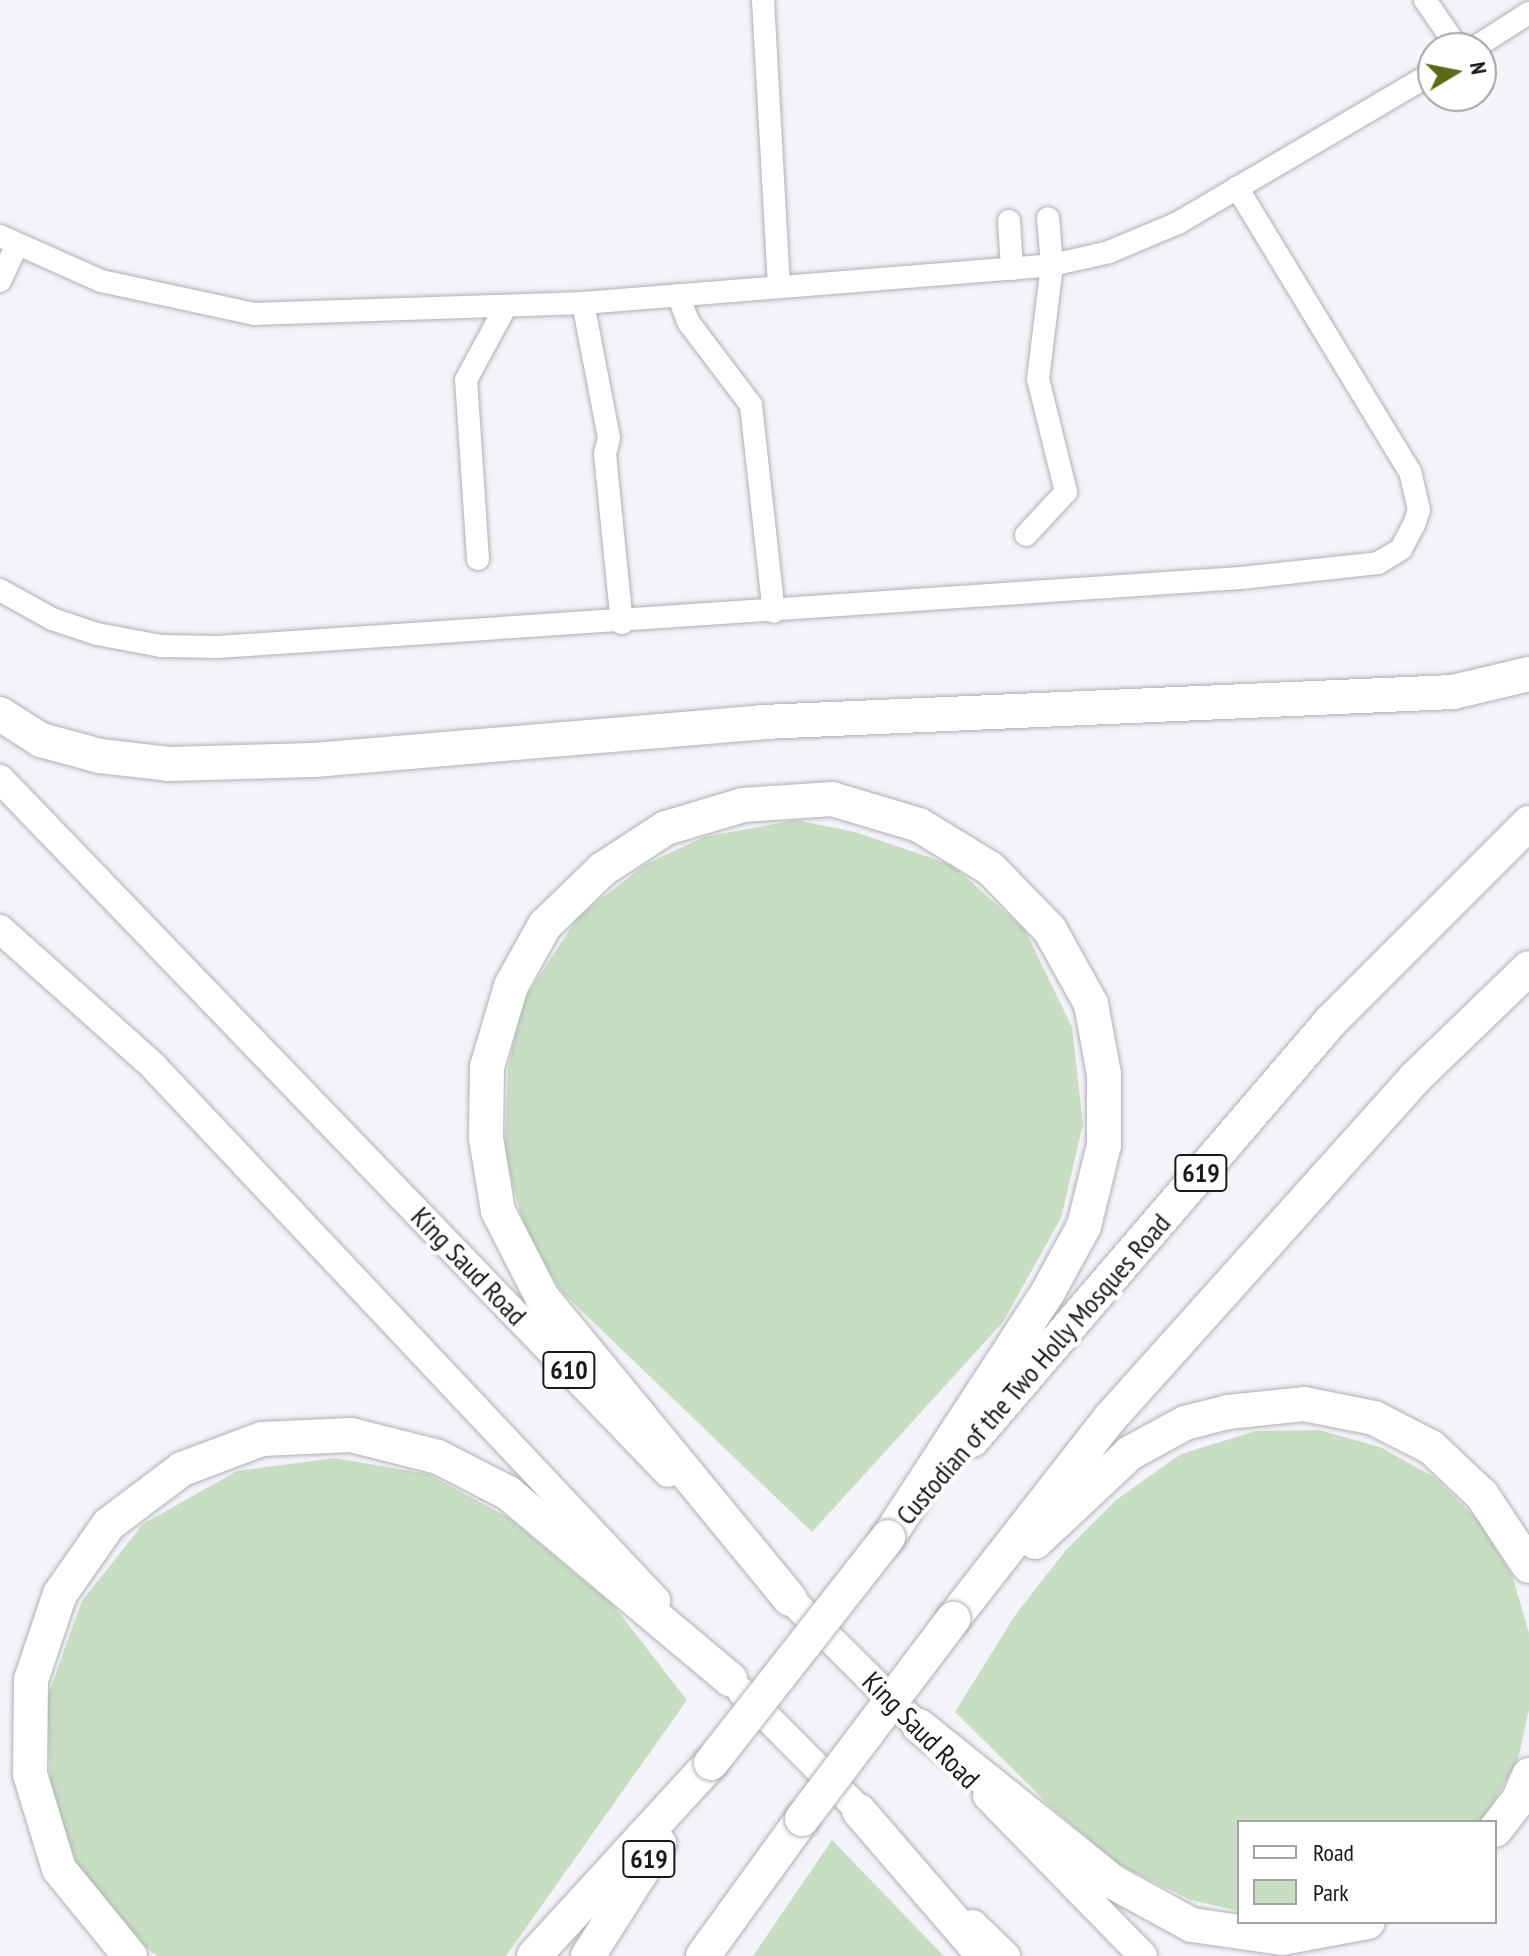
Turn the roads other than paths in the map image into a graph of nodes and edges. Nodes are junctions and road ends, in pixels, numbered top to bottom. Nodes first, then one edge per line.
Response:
1 (763, 0) edge
2 (1425, 0) edge
3 (1529, 13) edge
4 (1447, 32) edge
5 (1497, 33) edge
6 (1417, 82) edge
7 (1237, 188) junction
8 (1048, 218) dead end
9 (1009, 221) dead end
10 (8, 240) edge
11 (1052, 265) junction
12 (1012, 269) junction
13 (0, 281) edge
14 (779, 286) junction
15 (678, 295) junction
16 (583, 303) junction
17 (506, 306) junction
18 (1026, 535) dead end
19 (478, 559) dead end
20 (0, 590) edge
21 (774, 612) junction
22 (622, 623) junction
23 (1529, 674) edge
24 (0, 714) edge
25 (0, 779) edge
26 (1529, 823) edge
27 (0, 929) edge
28 (1529, 968) edge
29 (888, 1537) junction
30 (1529, 1566) edge
31 (790, 1599) junction
32 (953, 1619) junction
33 (730, 1679) junction
34 (919, 1726) junction
35 (711, 1763) junction
36 (1529, 1775) edge
37 (859, 1811) junction
38 (802, 1819) junction
39 (1497, 1827) edge
40 (1357, 1924) edge
41 (130, 1956) edge
42 (534, 1956) edge
43 (588, 1956) edge
44 (703, 1956) edge
45 (723, 1956) edge
46 (984, 1956) edge
47 (1006, 1956) edge
48 (1143, 1956) edge

1 - 14 street
2 - 4 street
3 - 5 street
6 - 7 street
7 - 11 street
7 - 21 street
8 - 11 street
9 - 12 street
10 - 13 street
10 - 17 street
11 - 12 street
11 - 18 street
12 - 14 street
14 - 15 street
15 - 16 street
15 - 21 street
16 - 17 street
16 - 22 street
17 - 19 street
20 - 22 street
21 - 22 street
23 - 24 highway
25 - 31 main road, King Saud Road / 610
26 - 29 highway, Custodian of the Two Holly Mosques Road / 619
27 - 33 main road
28 - 32 highway
29 - 31 highway
29 - 35 highway, Custodian of the Two Holly Mosques Road / 619, bridge
30 - 32 highway
31 - 34 main road, King Saud Road / 610
32 - 38 highway, bridge
33 - 37 main road
33 - 41 highway
34 - 40 highway
34 - 48 main road, King Saud Road / 610
35 - 42 highway
35 - 43 highway, Custodian of the Two Holly Mosques Road / 619
36 - 39 highway
37 - 46 highway
37 - 47 main road
38 - 44 highway
38 - 45 highway

